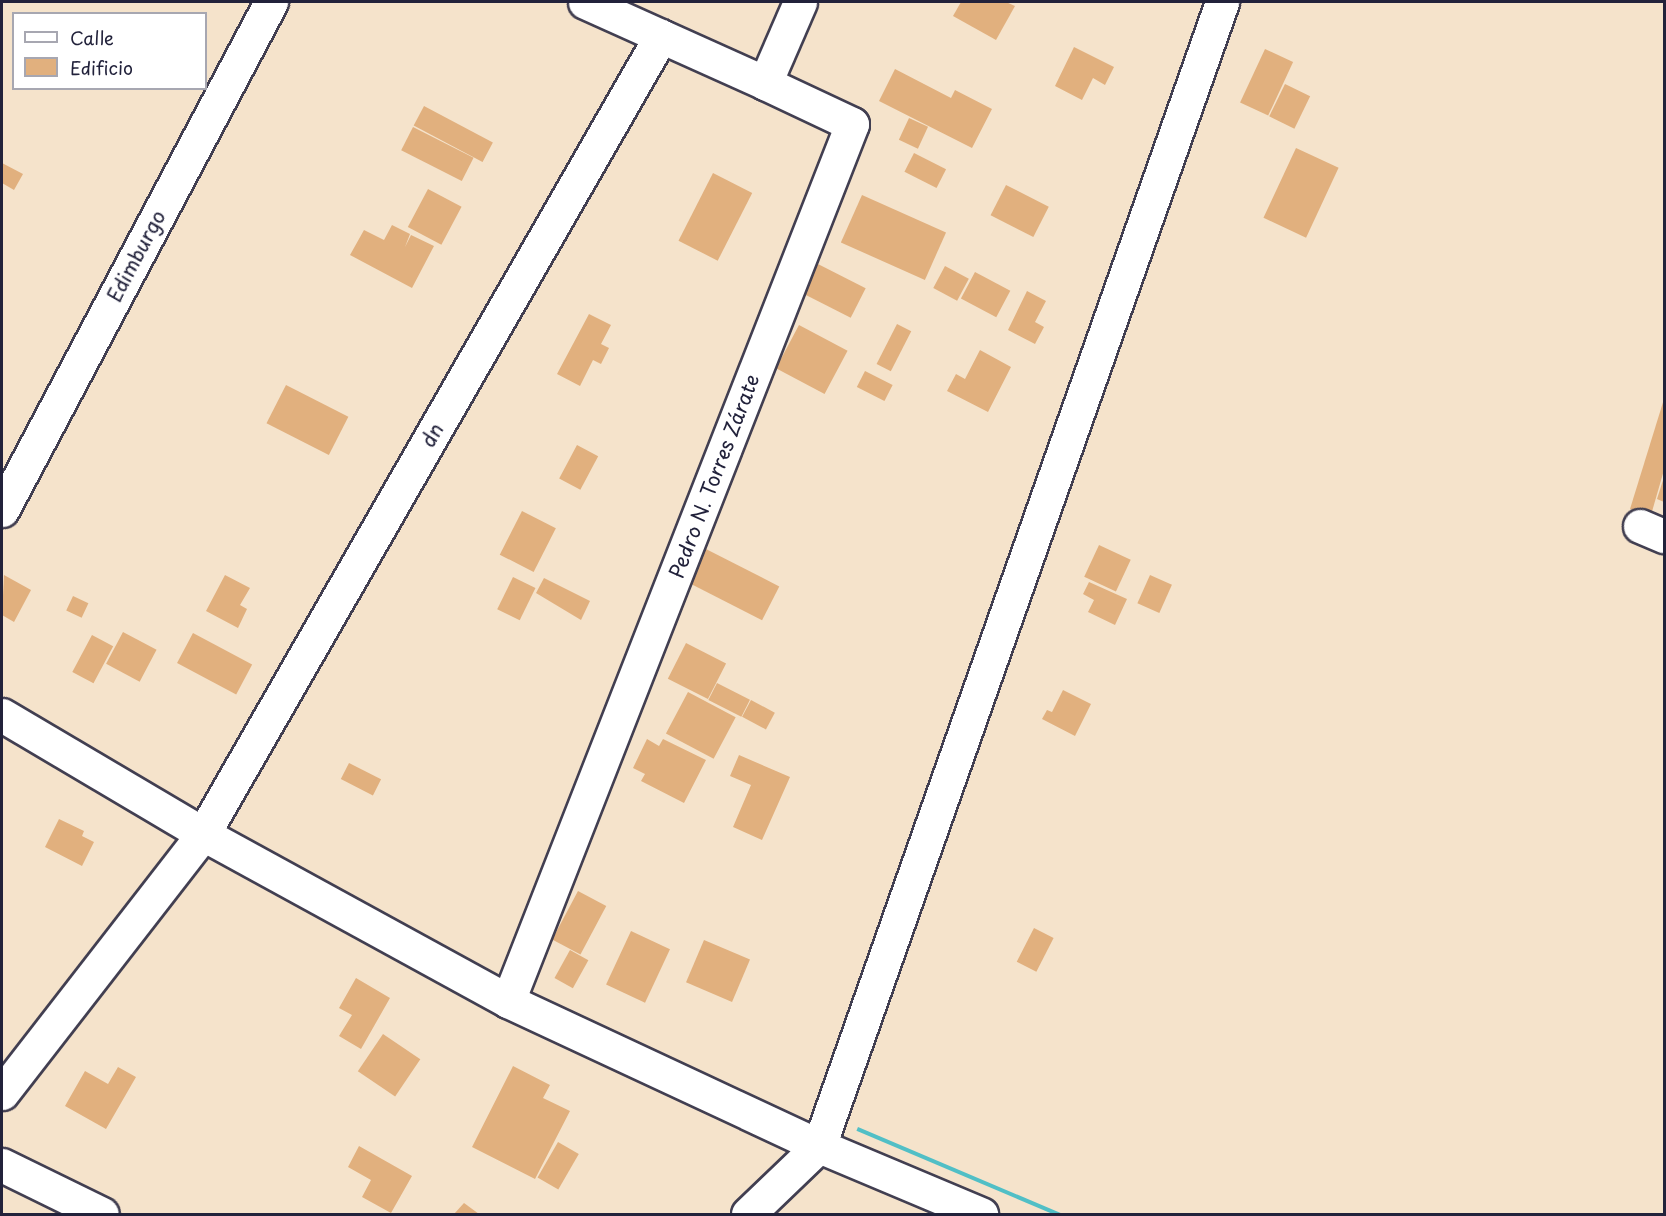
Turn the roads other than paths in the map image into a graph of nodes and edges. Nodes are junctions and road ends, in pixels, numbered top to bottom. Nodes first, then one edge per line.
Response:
1 (271, 2) edge
2 (585, 2) edge
3 (800, 2) edge
4 (1222, 2) edge
5 (661, 36) junction
6 (765, 83) junction
7 (2, 510) edge
8 (2, 715) edge
9 (203, 834) junction
10 (508, 1001) junction
11 (2, 1093) edge
12 (819, 1146) junction
13 (2, 1165) edge
14 (102, 1215) edge
15 (748, 1215) edge
16 (981, 1215) edge

1 - 7 street, Edimburgo
2 - 5 street
3 - 6 street
4 - 12 street
5 - 6 street
5 - 9 street, dn
6 - 10 street, Pedro N. Torres Zárate
8 - 9 street
9 - 10 street
9 - 11 street, dn
10 - 12 street
12 - 15 street
12 - 16 street
13 - 14 street

